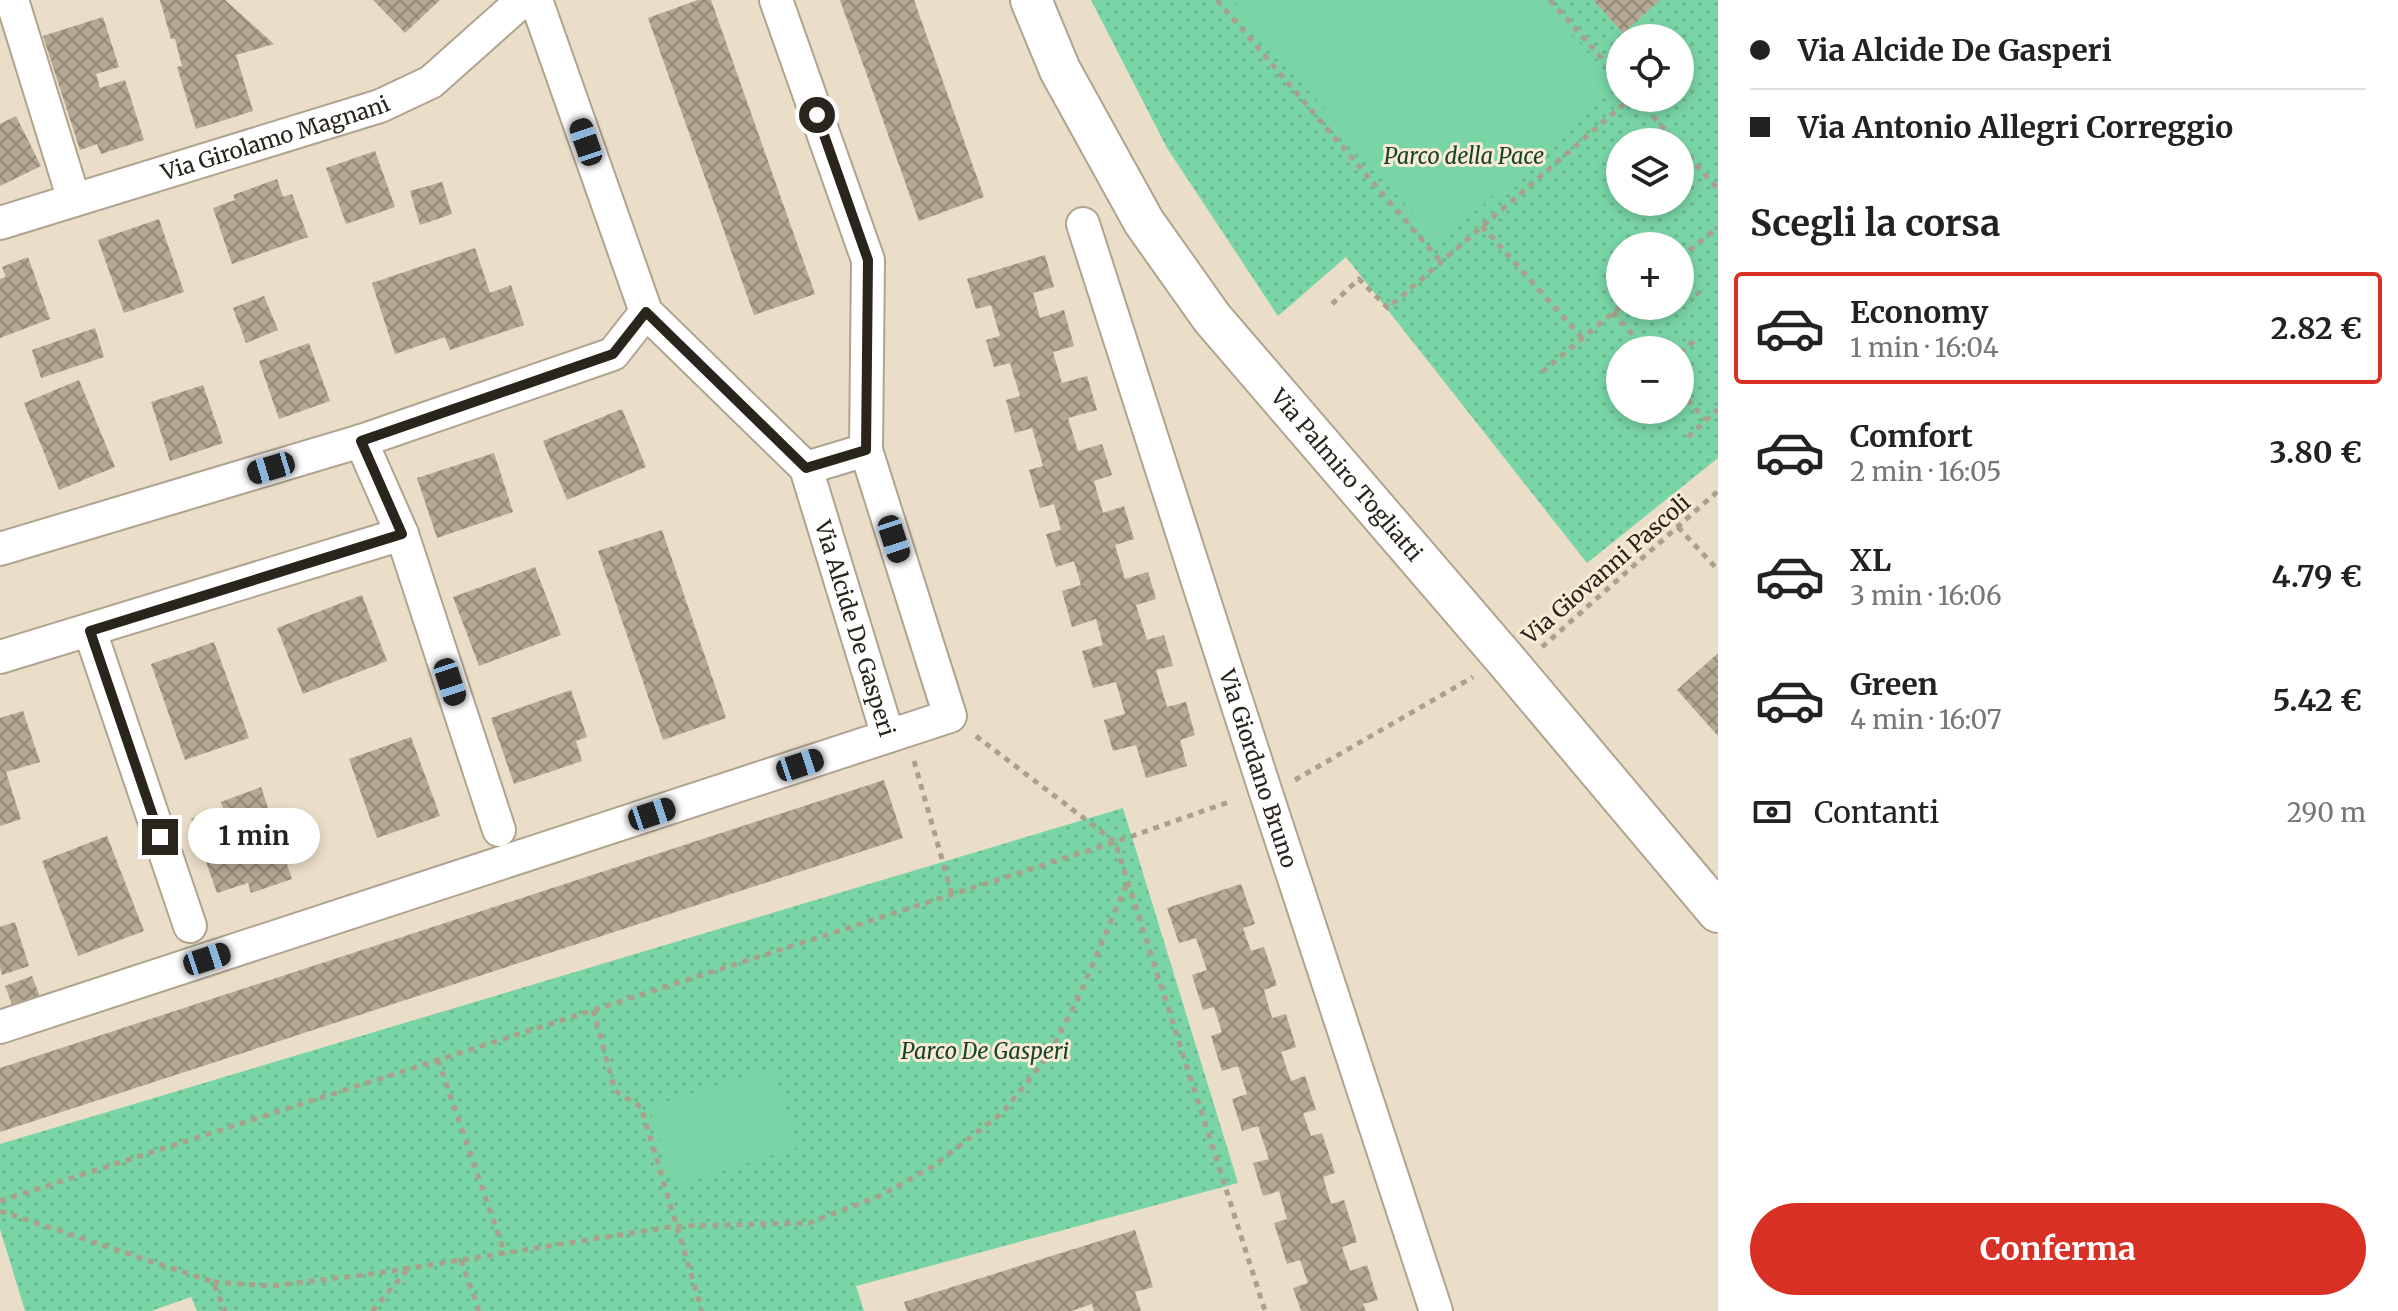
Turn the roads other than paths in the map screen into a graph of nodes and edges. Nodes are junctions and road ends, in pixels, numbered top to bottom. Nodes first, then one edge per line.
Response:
1 (12, 0) edge
2 (523, 0) edge
3 (536, 0) edge
4 (776, 0) edge
5 (1031, 0) edge
6 (74, 200) junction
7 (0, 223) edge
8 (1083, 224) dead end
9 (646, 312) junction
10 (361, 441) junction
11 (866, 450) junction
12 (806, 468) junction
13 (402, 534) junction
14 (0, 549) edge
15 (90, 631) junction
16 (0, 657) edge
17 (897, 733) junction
18 (499, 830) dead end
19 (1718, 912) edge
20 (190, 926) dead end
21 (0, 1027) edge
22 (1436, 1311) edge

1 - 6 street
2 - 6 street, Via Girolamo Magnani
3 - 9 street, Via Alcide De Gasperi
4 - 11 street
5 - 19 street, Via Palmiro Togliatti
6 - 7 street, Via Girolamo Magnani
8 - 22 street, Via Giordano Bruno
9 - 10 street
9 - 12 street, Via Alcide De Gasperi
10 - 13 street
10 - 14 street
11 - 12 street
11 - 17 street, Via Alcide De Gasperi
12 - 17 street, Via Alcide De Gasperi
13 - 15 street
13 - 18 street
15 - 16 street
15 - 20 street
17 - 21 street

